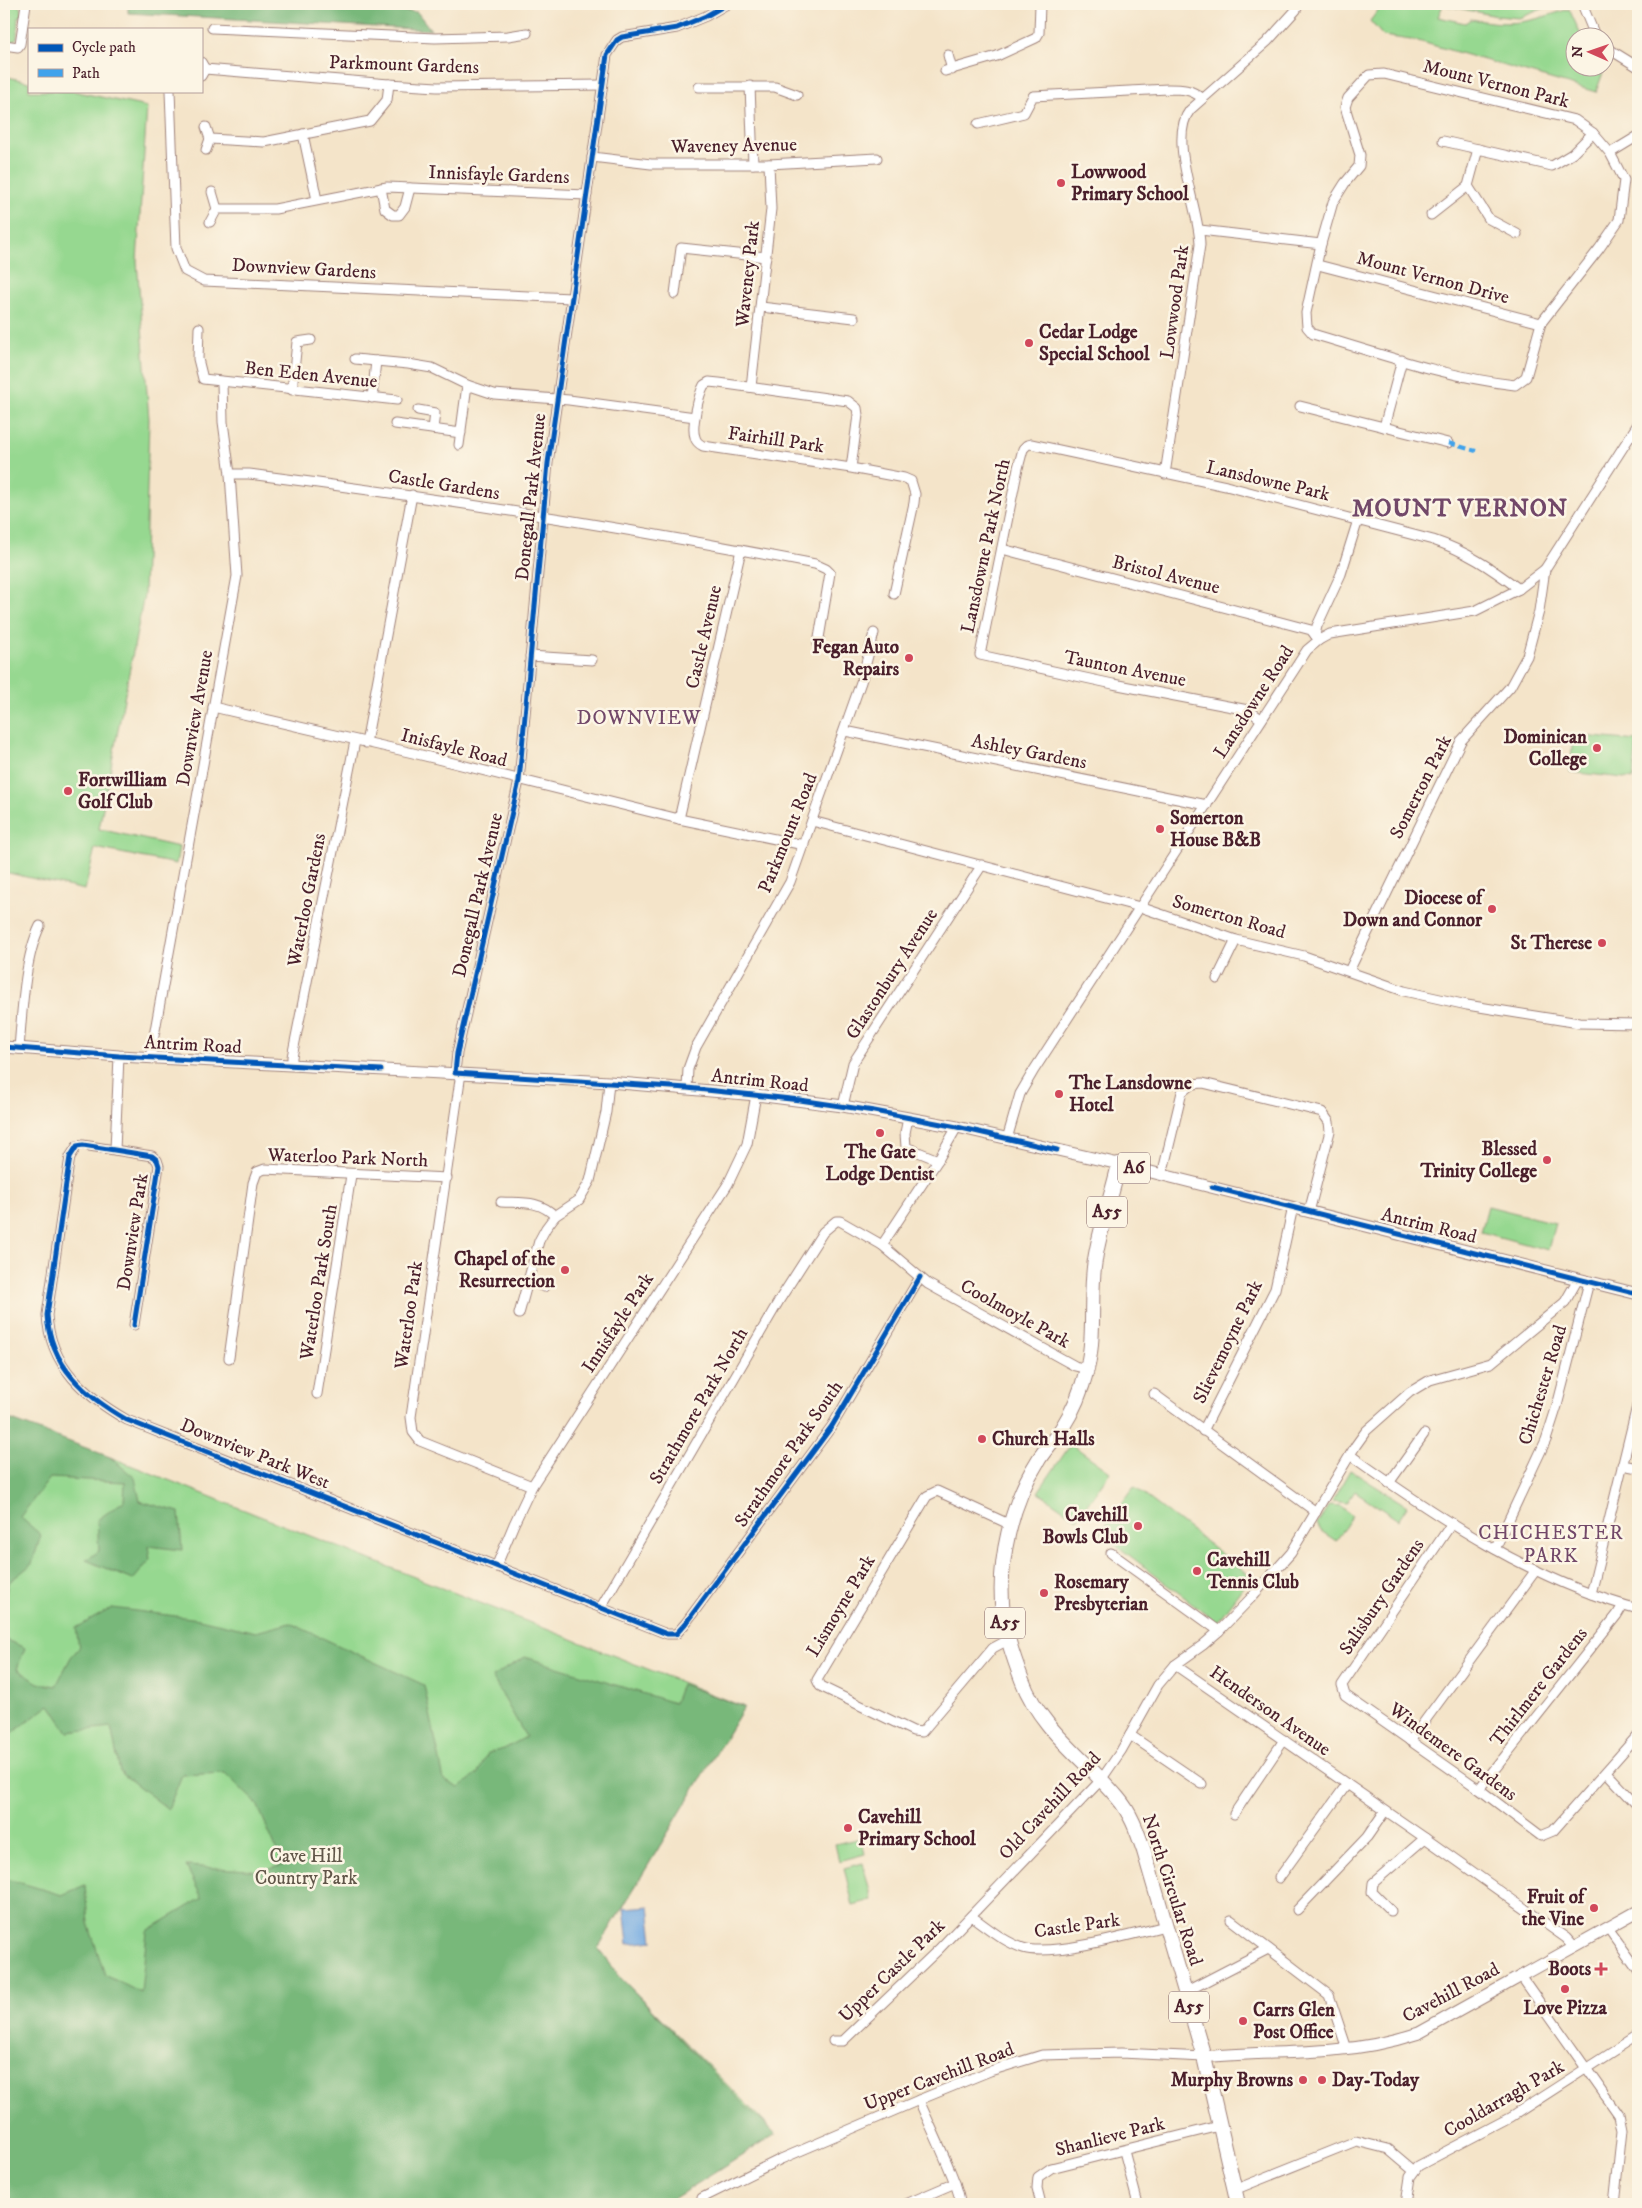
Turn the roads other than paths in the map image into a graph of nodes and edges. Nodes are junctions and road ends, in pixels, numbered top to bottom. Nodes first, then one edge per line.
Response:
1 (26, 4) edge
2 (727, 4) edge
3 (1040, 4) edge
4 (1299, 4) edge
5 (1582, 4) edge
6 (212, 28) dead end
7 (1592, 28) edge
8 (527, 33) dead end
9 (4, 45) edge
10 (1614, 52) edge
11 (948, 55) dead end
12 (1638, 67) edge
13 (202, 69) edge
14 (389, 84) junction
15 (602, 85) junction
16 (750, 86) junction
17 (699, 87) dead end
18 (170, 92) edge
19 (797, 94) dead end
20 (1202, 98) junction
21 (978, 124) dead end
22 (206, 127) dead end
23 (1592, 133) junction
24 (303, 134) junction
25 (1638, 136) edge
26 (210, 139) junction
27 (1443, 141) dead end
28 (1478, 149) junction
29 (206, 150) dead end
30 (1610, 153) junction
31 (592, 156) junction
32 (876, 158) dead end
33 (753, 164) junction
34 (769, 164) junction
35 (1468, 186) junction
36 (381, 188) junction
37 (410, 188) junction
38 (212, 192) dead end
39 (586, 195) junction
40 (317, 200) junction
41 (217, 209) junction
42 (1431, 215) dead end
43 (210, 222) dead end
44 (1200, 230) junction
45 (1517, 234) dead end
46 (1321, 244) junction
47 (766, 257) junction
48 (1318, 264) junction
49 (675, 294) dead end
50 (571, 298) junction
51 (761, 307) junction
52 (854, 318) dead end
53 (1541, 323) junction
54 (199, 328) dead end
55 (311, 340) dead end
56 (355, 359) dead end
57 (1402, 360) junction
58 (376, 361) junction
59 (222, 382) junction
60 (468, 385) junction
61 (751, 387) junction
62 (292, 390) junction
63 (372, 398) junction
64 (556, 399) junction
65 (397, 400) dead end
66 (1300, 406) dead end
67 (418, 410) dead end
68 (696, 417) junction
69 (395, 424) dead end
70 (1638, 424) edge
71 (1384, 427) junction
72 (433, 430) junction
73 (461, 433) junction
74 (1448, 443) dead end
75 (460, 445) dead end
76 (1027, 445) joint
77 (851, 468) junction
78 (230, 474) junction
79 (1166, 474) junction
80 (412, 495) junction
81 (543, 518) junction
82 (1358, 520) junction
83 (1002, 549) junction
84 (740, 550) junction
85 (1545, 569) junction
86 (1519, 589) junction
87 (894, 594) dead end
88 (874, 633) dead end
89 (1317, 637) junction
90 (818, 644) dead end
91 (980, 655) joint
92 (530, 656) junction
93 (592, 660) dead end
94 (213, 707) junction
95 (1261, 719) junction
96 (845, 731) junction
97 (355, 741) junction
98 (366, 742) junction
99 (519, 781) junction
100 (1207, 804) junction
101 (679, 819) junction
102 (812, 821) junction
103 (804, 845) junction
104 (982, 864) junction
105 (1140, 907) junction
106 (40, 926) dead end
107 (1236, 940) junction
108 (1349, 971) junction
109 (1217, 979) dead end
110 (1638, 1024) edge
111 (4, 1047) edge
112 (19, 1049) junction
113 (119, 1056) junction
114 (150, 1058) junction
115 (292, 1065) junction
116 (458, 1073) junction
117 (609, 1082) junction
118 (687, 1088) junction
119 (756, 1095) junction
120 (843, 1106) junction
121 (908, 1118) junction
122 (957, 1127) junction
123 (1007, 1139) junction
124 (83, 1145) joint
125 (115, 1150) junction
126 (938, 1160) junction
127 (1119, 1164) junction
128 (351, 1174) junction
129 (1162, 1175) junction
130 (447, 1178) junction
131 (502, 1202) dead end
132 (515, 1203) junction
133 (1293, 1208) junction
134 (1309, 1212) junction
135 (514, 1213) dead end
136 (555, 1216) junction
137 (830, 1224) joint
138 (882, 1245) junction
139 (920, 1277) junction
140 (1583, 1280) junction
141 (529, 1282) junction
142 (544, 1287) dead end
143 (1638, 1294) edge
144 (519, 1314) dead end
145 (134, 1325) dead end
146 (228, 1358) dead end
147 (1087, 1369) junction
148 (317, 1394) dead end
149 (1154, 1394) dead end
150 (1638, 1402) edge
151 (1203, 1430) junction
152 (1424, 1434) dead end
153 (1350, 1456) junction
154 (1622, 1465) junction
155 (1638, 1468) edge
156 (1389, 1483) junction
157 (532, 1486) junction
158 (1316, 1512) junction
159 (1452, 1523) junction
160 (1011, 1525) junction
161 (1496, 1549) junction
162 (1111, 1552) dead end
163 (496, 1566) junction
164 (1536, 1570) junction
165 (1591, 1594) junction
166 (1623, 1605) junction
167 (601, 1607) junction
168 (1638, 1609) edge
169 (1219, 1631) junction
170 (667, 1634) joint
171 (1008, 1640) junction
172 (1175, 1665) junction
173 (1343, 1690) joint
174 (1130, 1735) junction
175 (1638, 1735) edge
176 (1284, 1740) junction
177 (1410, 1741) junction
178 (1606, 1772) junction
179 (1101, 1780) junction
180 (1202, 1784) dead end
181 (1347, 1784) junction
182 (1479, 1789) junction
183 (1638, 1806) edge
184 (1385, 1811) junction
185 (1234, 1814) dead end
186 (1425, 1838) junction
187 (1279, 1878) dead end
188 (1296, 1910) dead end
189 (1391, 1911) dead end
190 (1638, 1911) edge
191 (971, 1916) junction
192 (1231, 1920) dead end
193 (1165, 1926) junction
194 (1608, 1928) junction
195 (1574, 1947) junction
196 (1268, 1949) junction
197 (1638, 1970) edge
198 (1521, 1976) junction
199 (1185, 1992) junction
200 (1638, 2035) edge
201 (833, 2041) dead end
202 (1347, 2049) junction
203 (1204, 2057) junction
204 (1588, 2069) junction
205 (919, 2100) junction
206 (1219, 2126) junction
207 (1124, 2151) junction
208 (1414, 2171) junction
209 (955, 2183) junction
210 (1234, 2190) junction
211 (702, 2198) dead end
212 (906, 2204) edge
213 (960, 2204) edge
214 (1041, 2204) edge
215 (1138, 2204) edge
216 (1238, 2204) edge
217 (1406, 2204) edge
218 (1614, 2204) edge

1 - 9 street
2 - 15 street, Donegall Park Avenue
3 - 11 street
4 - 20 street, Lowwood Park
5 - 7 street
6 - 8 street
10 - 12 street
13 - 14 street, Parkmount Gardens
14 - 15 street, Parkmount Gardens
14 - 24 street
15 - 31 street, Donegall Park Avenue
16 - 17 street
16 - 19 street
16 - 33 street
18 - 50 street, Downview Gardens
20 - 21 street
20 - 44 street, Lowwood Park
22 - 26 street
23 - 28 street
23 - 30 street, Mount Vernon Park
23 - 46 street, Mount Vernon Park
24 - 26 street
24 - 40 street
25 - 30 street
26 - 29 street
27 - 28 street
28 - 35 street
30 - 53 street, Mount Vernon Park
31 - 33 street, Waveney Avenue
31 - 39 street, Donegall Park Avenue
32 - 34 street, Waveney Avenue
33 - 34 street, Waveney Avenue
34 - 47 street, Waveney Park
35 - 42 street
35 - 45 street
36 - 37 street, Innisfayle Gardens
36 - 37 street, Innisfayle Gardens
36 - 40 street, Innisfayle Gardens
37 - 39 street, Innisfayle Gardens
38 - 41 street
39 - 50 street, Donegall Park Avenue
40 - 41 street, Innisfayle Gardens
41 - 43 street
44 - 46 street
44 - 79 street, Lowwood Park
46 - 48 street, Mount Vernon Park
47 - 49 street
47 - 51 street, Waveney Park
48 - 53 street, Mount Vernon Drive
48 - 57 street, Mount Vernon Park
50 - 64 street, Donegall Park Avenue
51 - 52 street
51 - 61 street, Waveney Park
53 - 57 street, Mount Vernon Park
54 - 59 street, Ben Eden Avenue
55 - 62 street
56 - 58 street
57 - 71 street
58 - 60 street
58 - 63 street
59 - 62 street, Ben Eden Avenue
59 - 78 street, Downview Avenue
60 - 64 street
60 - 73 street
61 - 68 street
61 - 77 street
62 - 63 street, Ben Eden Avenue
63 - 65 street, Ben Eden Avenue
64 - 68 street
64 - 81 street, Donegall Park Avenue
66 - 71 street
67 - 72 street
68 - 77 street, Fairhill Park
69 - 72 street
70 - 85 street, Lansdowne Road
71 - 74 street
72 - 73 street
73 - 75 street
76 - 79 street, Lansdowne Park
76 - 83 street, Lansdowne Park North
77 - 87 street, Fairhill Park
78 - 80 street, Castle Gardens
78 - 94 street, Downview Avenue
79 - 82 street, Lansdowne Park
80 - 81 street, Castle Gardens
80 - 98 street
81 - 84 street, Castle Gardens
81 - 92 street, Donegall Park Avenue
82 - 86 street, Lansdowne Park
82 - 89 street
83 - 89 street, Bristol Avenue
83 - 91 street, Lansdowne Park North
84 - 90 street, Castle Gardens
84 - 101 street, Castle Avenue
85 - 86 street, Lansdowne Road
85 - 108 street, Somerton Park
86 - 89 street, Lansdowne Road
88 - 96 street, Parkmount Road
89 - 95 street, Lansdowne Road
91 - 95 street, Taunton Avenue
92 - 93 street
92 - 99 street, Donegall Park Avenue
94 - 97 street, Inisfayle Road
94 - 114 street, Downview Avenue
95 - 100 street, Lansdowne Road
96 - 100 street, Ashley Gardens
96 - 102 street, Parkmount Road
97 - 98 street, Inisfayle Road
97 - 115 street, Waterloo Gardens
98 - 99 street, Inisfayle Road
99 - 101 street, Inisfayle Road
99 - 116 street, Donegall Park Avenue
100 - 105 street, Lansdowne Road
101 - 103 street, Inisfayle Road
102 - 103 street, Parkmount Road
102 - 104 street, Somerton Road
103 - 118 street, Parkmount Road
104 - 105 street, Somerton Road
104 - 120 street, Glastonbury Avenue
105 - 107 street, Somerton Road
105 - 123 street, Lansdowne Road
106 - 112 street
107 - 108 street, Somerton Road
107 - 109 street
108 - 110 street, Somerton Road
111 - 112 main road, Antrim Road / A6
112 - 113 main road, Antrim Road / A6
113 - 114 main road, Antrim Road / A6
113 - 125 street, Downview Park
114 - 115 main road, Antrim Road / A6
115 - 116 main road, Antrim Road / A6
116 - 117 main road, Antrim Road / A6
116 - 130 street, Waterloo Park
117 - 118 main road, Antrim Road / A6
117 - 136 street
118 - 119 main road, Antrim Road / A6
119 - 120 main road, Antrim Road / A6
119 - 157 street, Innisfayle Park
120 - 121 main road, Antrim Road / A6
121 - 122 main road, Antrim Road / A6
121 - 126 street
122 - 123 main road, Antrim Road / A6
122 - 126 street
123 - 127 main road, Antrim Road / A6
124 - 125 street, Downview Park
124 - 163 street, Downview Park West
125 - 145 street, Downview Park
126 - 138 street
127 - 129 main road, Antrim Road / A6
127 - 147 highway, North Circular Road / A55
128 - 130 street, Waterloo Park North
128 - 146 street, Waterloo Park North
128 - 148 street, Waterloo Park South
129 - 133 main road, Antrim Road / A6
129 - 134 street
130 - 157 street, Waterloo Park
131 - 132 street
132 - 135 street
132 - 136 street
133 - 134 main road, Antrim Road / A6
133 - 151 street, Slievemoyne Park
134 - 140 main road, Antrim Road / A6
136 - 141 street
137 - 138 street, Coolmoyle Park
137 - 167 street, Strathmore Park North
138 - 139 street, Coolmoyle Park
139 - 147 street, Coolmoyle Park
139 - 170 street, Strathmore Park South
140 - 143 main road, Antrim Road / A6
140 - 153 street, Old Cavehill Road
140 - 161 street, Chichester Road
141 - 142 street
141 - 144 street
147 - 160 highway, North Circular Road / A55
149 - 151 street, Slievemoyne Park
150 - 154 street
151 - 158 street, Slievemoyne Park
152 - 156 street
153 - 156 street
153 - 158 street, Old Cavehill Road
154 - 155 street
154 - 165 street
156 - 159 street
157 - 163 street, Innisfayle Park
158 - 169 street, Old Cavehill Road
159 - 161 street
159 - 173 street, Salisbury Gardens
160 - 171 highway, North Circular Road / A55
160 - 171 street, Lismoyne Park
161 - 164 street
162 - 169 street
163 - 167 street, Downview Park West
164 - 165 street
164 - 177 street
165 - 166 street
166 - 168 street
166 - 182 street, Thirlmere Gardens
167 - 170 street, Downview Park West
169 - 172 street, Old Cavehill Road
171 - 179 highway, North Circular Road / A55
172 - 174 street, Old Cavehill Road
172 - 176 street, Henderson Avenue
173 - 177 street, Windemere Gardens
174 - 179 street, Old Cavehill Road
174 - 180 street
175 - 178 street
176 - 181 street, Henderson Avenue
176 - 185 street
177 - 182 street, Windemere Gardens
178 - 182 street, Windemere Gardens
178 - 183 street
179 - 191 street, Old Cavehill Road
179 - 193 highway, North Circular Road / A55
181 - 184 street, Henderson Avenue
181 - 187 street
184 - 186 street, Henderson Avenue
184 - 188 street
186 - 189 street
186 - 195 street, Henderson Avenue
190 - 194 main road, Cavehill Road
191 - 193 street, Castle Park
191 - 201 street, Upper Castle Park
192 - 196 street
193 - 199 highway, North Circular Road / A55
194 - 195 main road, Cavehill Road
194 - 197 street
195 - 198 main road, Cavehill Road
196 - 199 street
196 - 202 street
198 - 202 main road, Cavehill Road
198 - 204 street
199 - 203 highway, North Circular Road / A55
200 - 204 street, Cooldarragh Park
202 - 203 main road, Cavehill Road
203 - 205 street, Upper Cavehill Road
203 - 206 highway, North Circular Road / A55
204 - 208 street, Cooldarragh Park
204 - 218 street
205 - 209 street
205 - 211 street, Upper Cavehill Road
206 - 207 street, Shanlieve Park
206 - 210 highway, North Circular Road / A55
207 - 214 street, Shanlieve Park
207 - 215 street
208 - 210 street
208 - 217 street
209 - 212 street
209 - 213 street
210 - 216 highway, North Circular Road / A55

